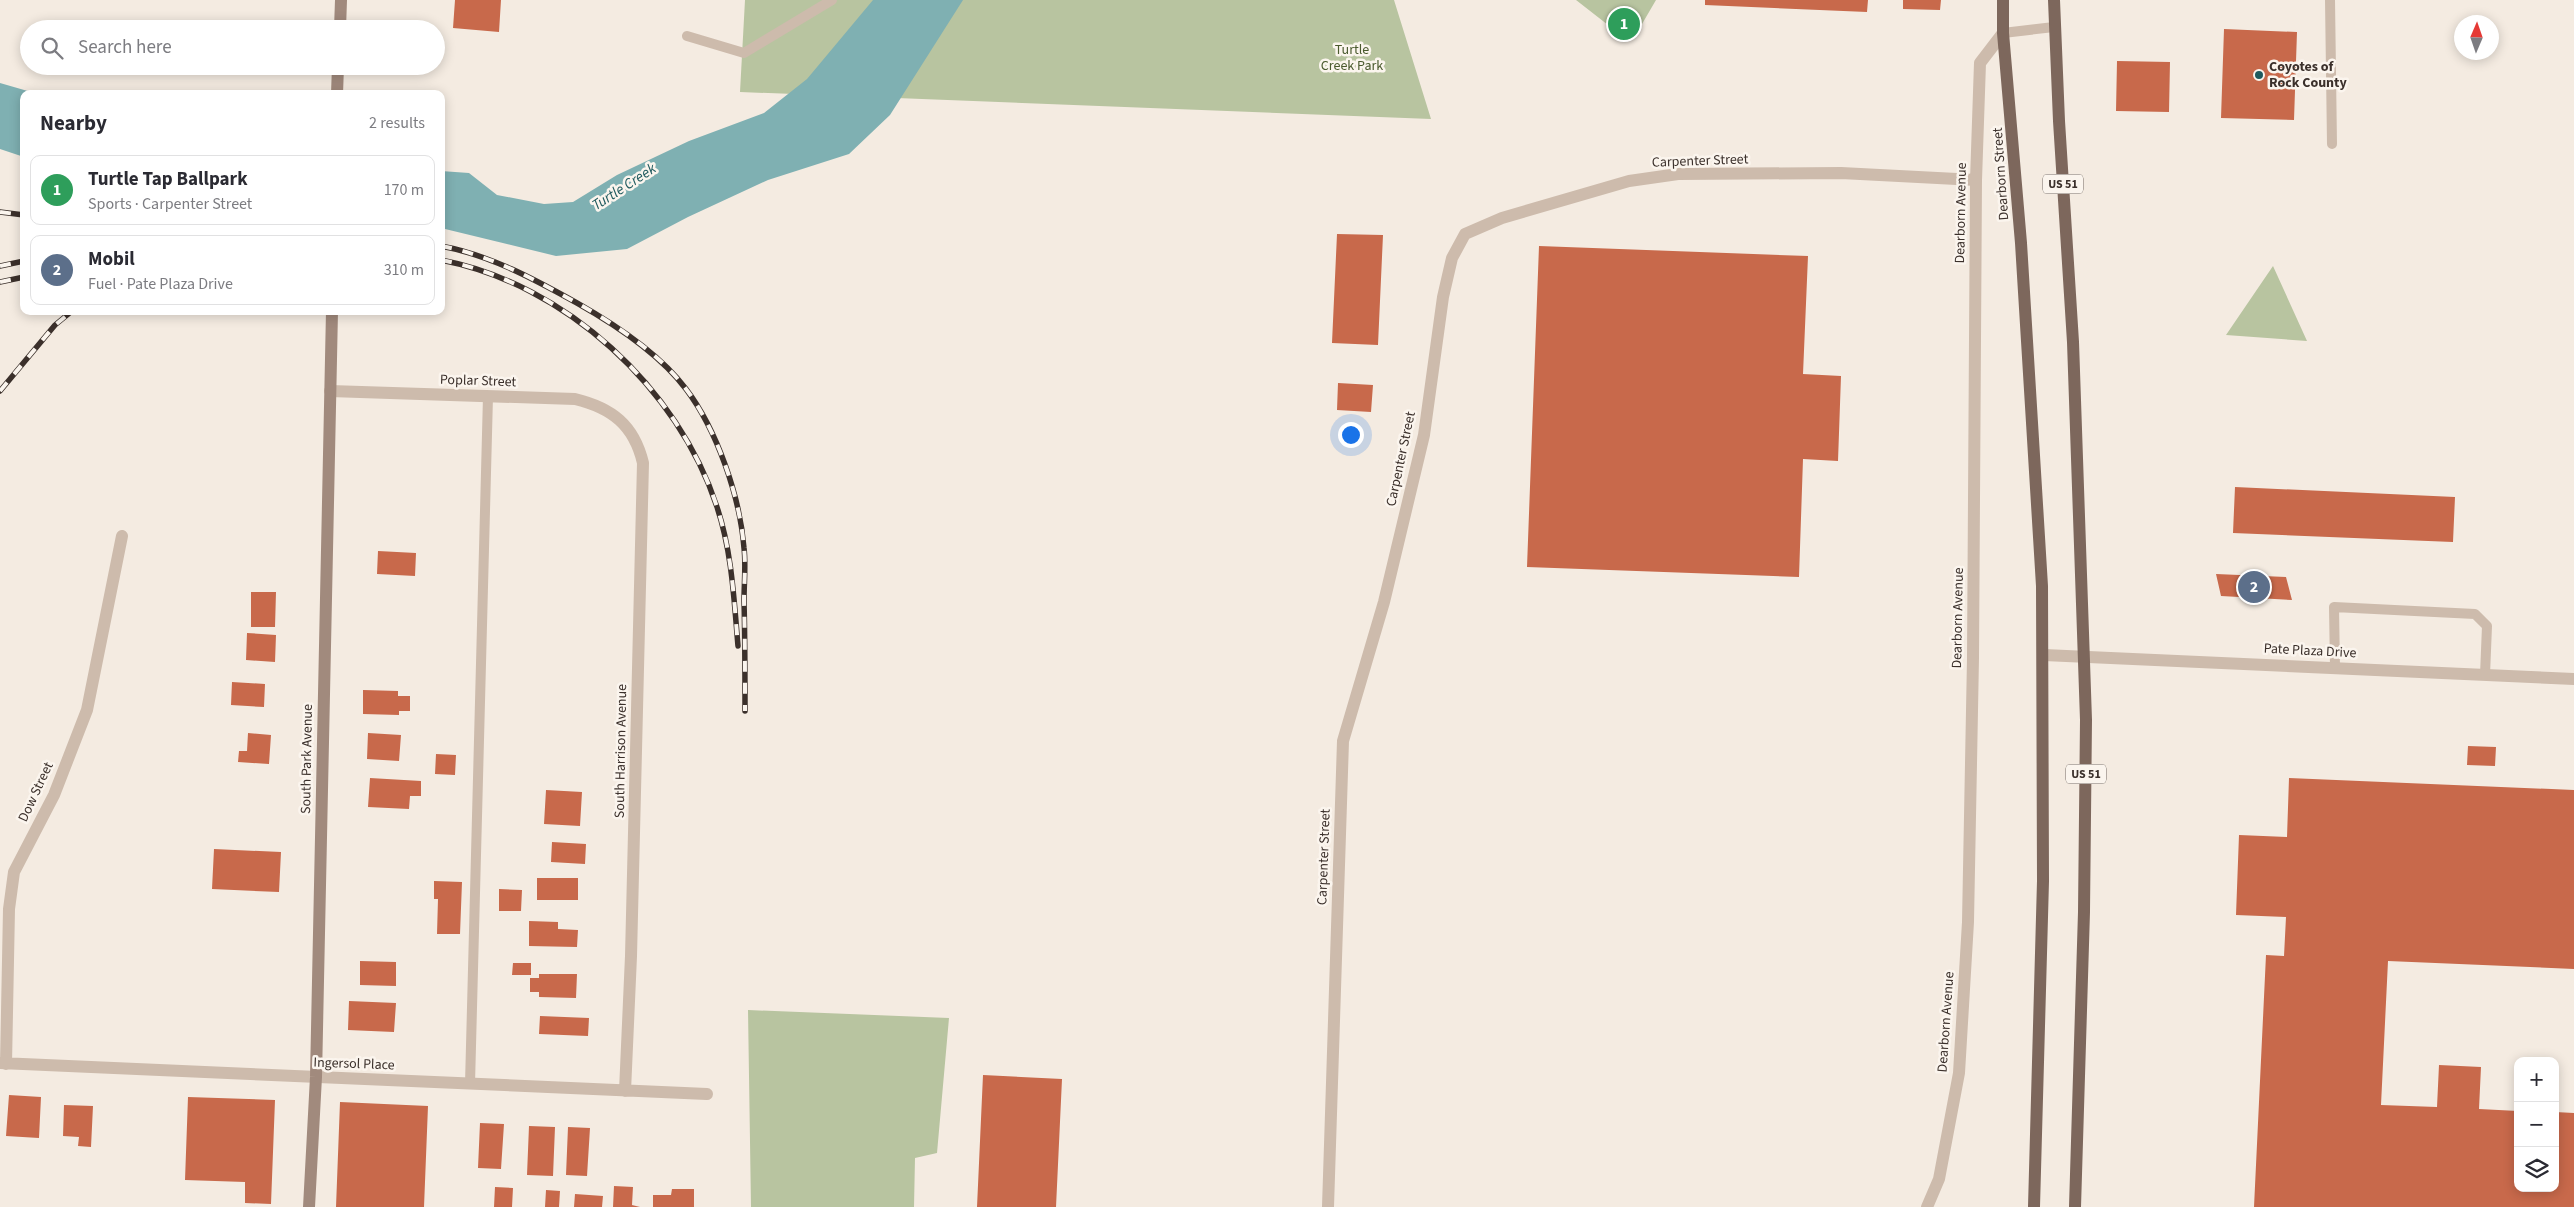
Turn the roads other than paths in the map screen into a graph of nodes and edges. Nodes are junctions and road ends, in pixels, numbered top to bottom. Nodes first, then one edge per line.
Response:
1 (341, 0) edge
2 (832, 0) edge
3 (2003, 0) edge
4 (2054, 0) edge
5 (2330, 0) edge
6 (340, 20) edge
7 (2054, 27) junction
8 (2003, 33) junction
9 (687, 36) dead end
10 (338, 75) edge
11 (337, 90) edge
12 (2332, 144) dead end
13 (1976, 180) junction
14 (332, 315) edge
15 (330, 391) junction
16 (488, 396) junction
17 (619, 420) joint
18 (122, 536) dead end
19 (2044, 655) junction
20 (2085, 656) junction
21 (2335, 668) junction
22 (2486, 675) junction
23 (2574, 679) edge
24 (5, 909) edge
25 (3, 1063) edge
26 (316, 1077) junction
27 (470, 1084) junction
28 (625, 1091) junction
29 (707, 1094) dead end
30 (309, 1207) edge
31 (1328, 1207) edge
32 (1927, 1207) edge
33 (2034, 1207) edge
34 (2075, 1207) edge

1 - 6 street
2 - 9 lane
3 - 8 main road, Dearborn Street
4 - 7 main road, US 51
5 - 12 lane
7 - 8 lane
7 - 20 main road, US 51
8 - 13 street, Dearborn Avenue
8 - 19 main road, Dearborn Street
10 - 11 street
13 - 31 street, Carpenter Street
13 - 32 street, Dearborn Avenue
14 - 15 street, South Park Avenue
15 - 16 street, Poplar Street
15 - 26 street, South Park Avenue
16 - 17 street, Poplar Street
16 - 27 lane
17 - 28 street, South Harrison Avenue
18 - 24 street, Dow Street
19 - 20 street, Pate Plaza Drive
19 - 33 main road, Dearborn Street
20 - 21 street, Pate Plaza Drive
20 - 34 main road, US 51
21 - 22 street, Pate Plaza Drive
21 - 22 lane
22 - 23 street, Pate Plaza Drive
24 - 25 street, Dow Street
25 - 26 street, Ingersol Place
26 - 27 street, Ingersol Place
26 - 30 street, South Park Avenue
27 - 28 street, Ingersol Place
28 - 29 street, Ingersol Place

